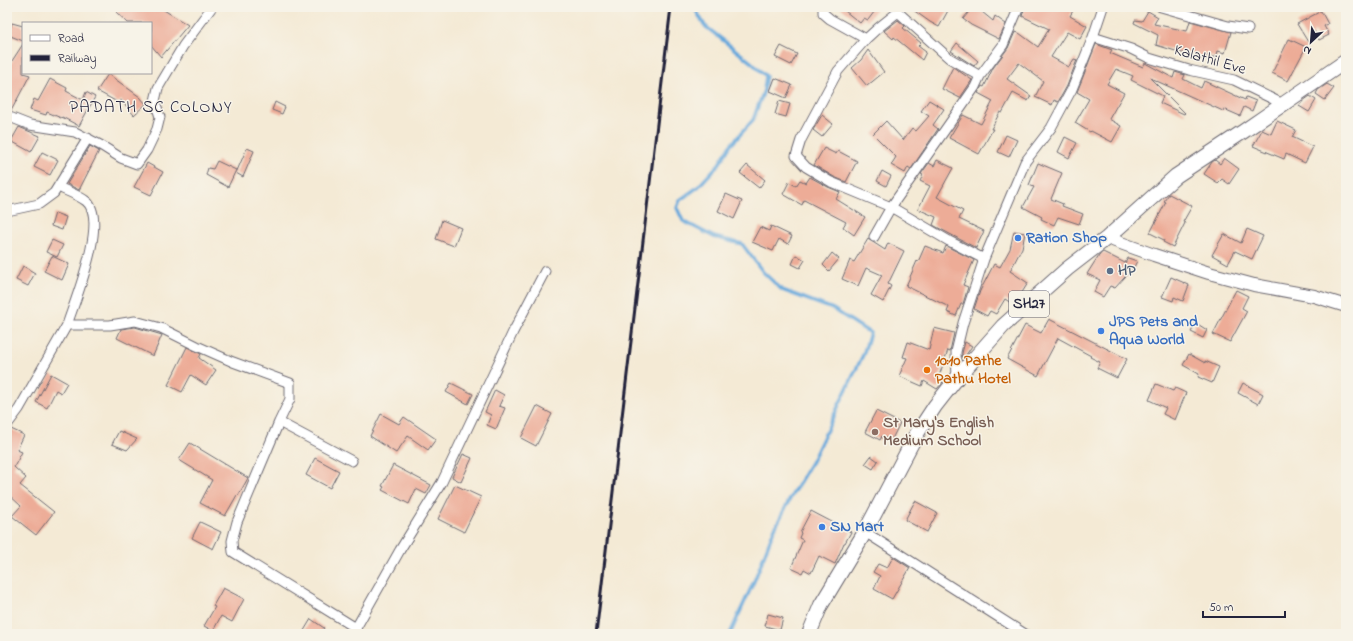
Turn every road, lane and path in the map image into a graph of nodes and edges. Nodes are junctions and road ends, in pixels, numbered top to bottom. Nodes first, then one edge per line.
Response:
1 (823, 7) edge
2 (1019, 7) edge
3 (1103, 7) edge
4 (1161, 7) edge
5 (211, 9) edge
6 (1248, 29) dead end
7 (1094, 37) junction
8 (866, 40) junction
9 (1346, 61) edge
10 (980, 76) junction
11 (1283, 104) junction
12 (7, 116) edge
13 (88, 138) junction
14 (58, 187) junction
15 (891, 207) junction
16 (7, 211) edge
17 (874, 237) dead end
18 (1107, 238) junction
19 (984, 259) junction
20 (545, 272) dead end
21 (1346, 306) edge
22 (67, 325) junction
23 (957, 378) junction
24 (279, 422) junction
25 (7, 425) edge
26 (352, 461) dead end
27 (864, 532) junction
28 (357, 631) edge
29 (809, 634) edge
30 (1026, 634) edge

1 - 8 street
2 - 10 street
3 - 7 street
4 - 6 street
5 - 13 street
7 - 11 street, Kalathil Eve
7 - 19 street
8 - 10 street
8 - 15 street
9 - 11 main road, SH27
10 - 15 street
11 - 18 main road, SH27
12 - 13 street
13 - 14 street
14 - 16 street
14 - 22 street
15 - 17 street
15 - 19 street
18 - 21 street
18 - 23 main road, SH27
19 - 23 street
20 - 28 street
22 - 24 street
22 - 25 street
23 - 27 main road, SH27
24 - 26 street
24 - 28 street
27 - 29 main road, SH27
27 - 30 street

